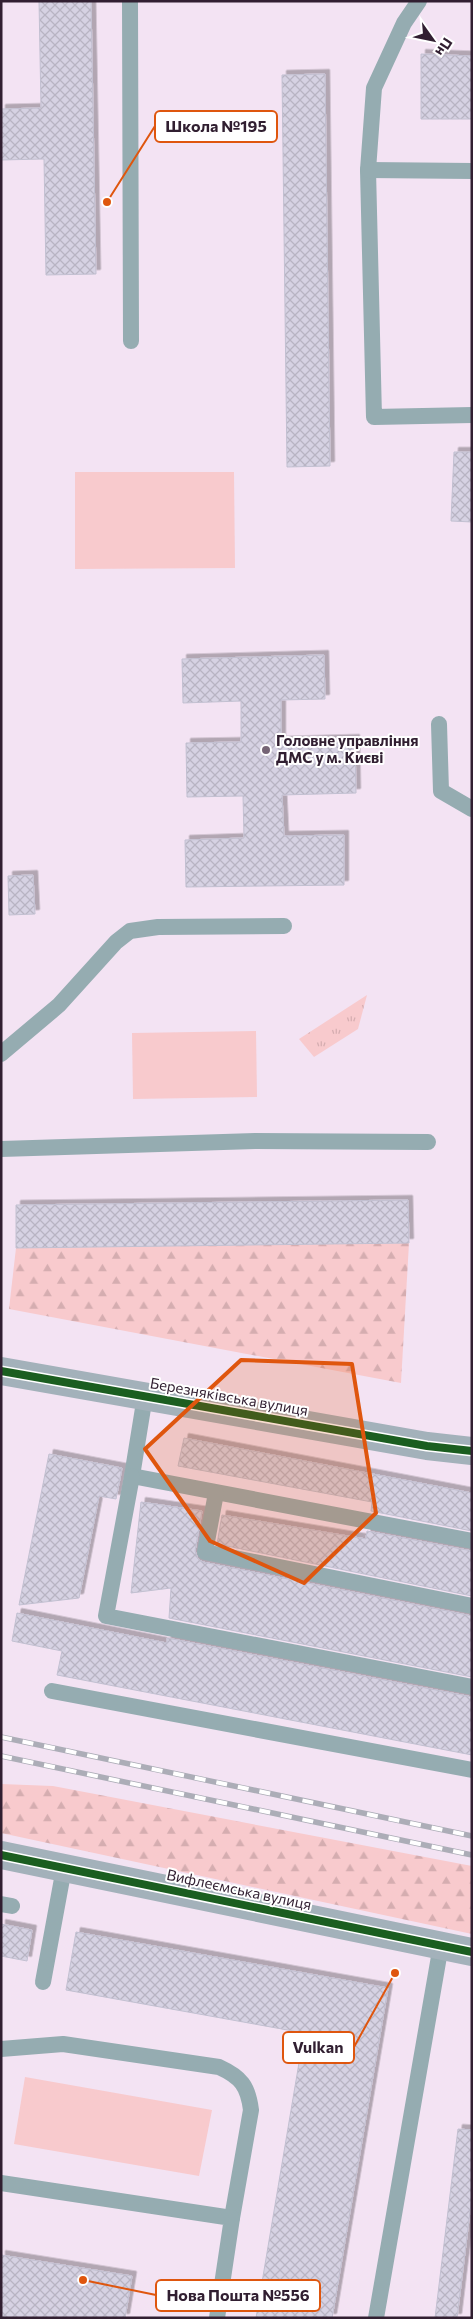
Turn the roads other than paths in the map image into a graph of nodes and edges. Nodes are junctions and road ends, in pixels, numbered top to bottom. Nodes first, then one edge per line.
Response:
1 (130, 1) edge
2 (419, 1) edge
3 (368, 170) junction
4 (472, 170) edge
5 (131, 342) dead end
6 (472, 414) edge
7 (439, 724) dead end
8 (472, 810) edge
9 (284, 926) dead end
10 (1, 1054) edge
11 (428, 1142) dead end
12 (1, 1149) edge
13 (1, 1371) edge
14 (145, 1396) junction
15 (465, 1453) edge
16 (132, 1476) junction
17 (216, 1493) junction
18 (472, 1540) edge
19 (472, 1606) edge
20 (472, 1687) edge
21 (52, 1691) dead end
22 (472, 1770) edge
23 (1, 1855) edge
24 (64, 1868) junction
25 (441, 1946) junction
26 (472, 1952) edge
27 (43, 1982) dead end
28 (1, 2049) edge
29 (1, 2184) edge
30 (232, 2218) junction
31 (217, 2318) edge
32 (376, 2318) edge

1 - 5 lane
2 - 3 lane
3 - 4 lane
3 - 6 lane
7 - 8 lane
9 - 10 lane
11 - 12 lane
13 - 14 street, Березняківська вулиця
14 - 15 street, Березняківська вулиця
14 - 16 lane
16 - 17 lane
16 - 20 lane
17 - 18 lane
17 - 19 lane
21 - 22 lane
23 - 24 street, Вифлеємська вулиця
24 - 25 street, Вифлеємська вулиця
24 - 27 lane
25 - 26 street, Вифлеємська вулиця
25 - 32 lane
28 - 30 lane
29 - 30 lane
30 - 31 lane

